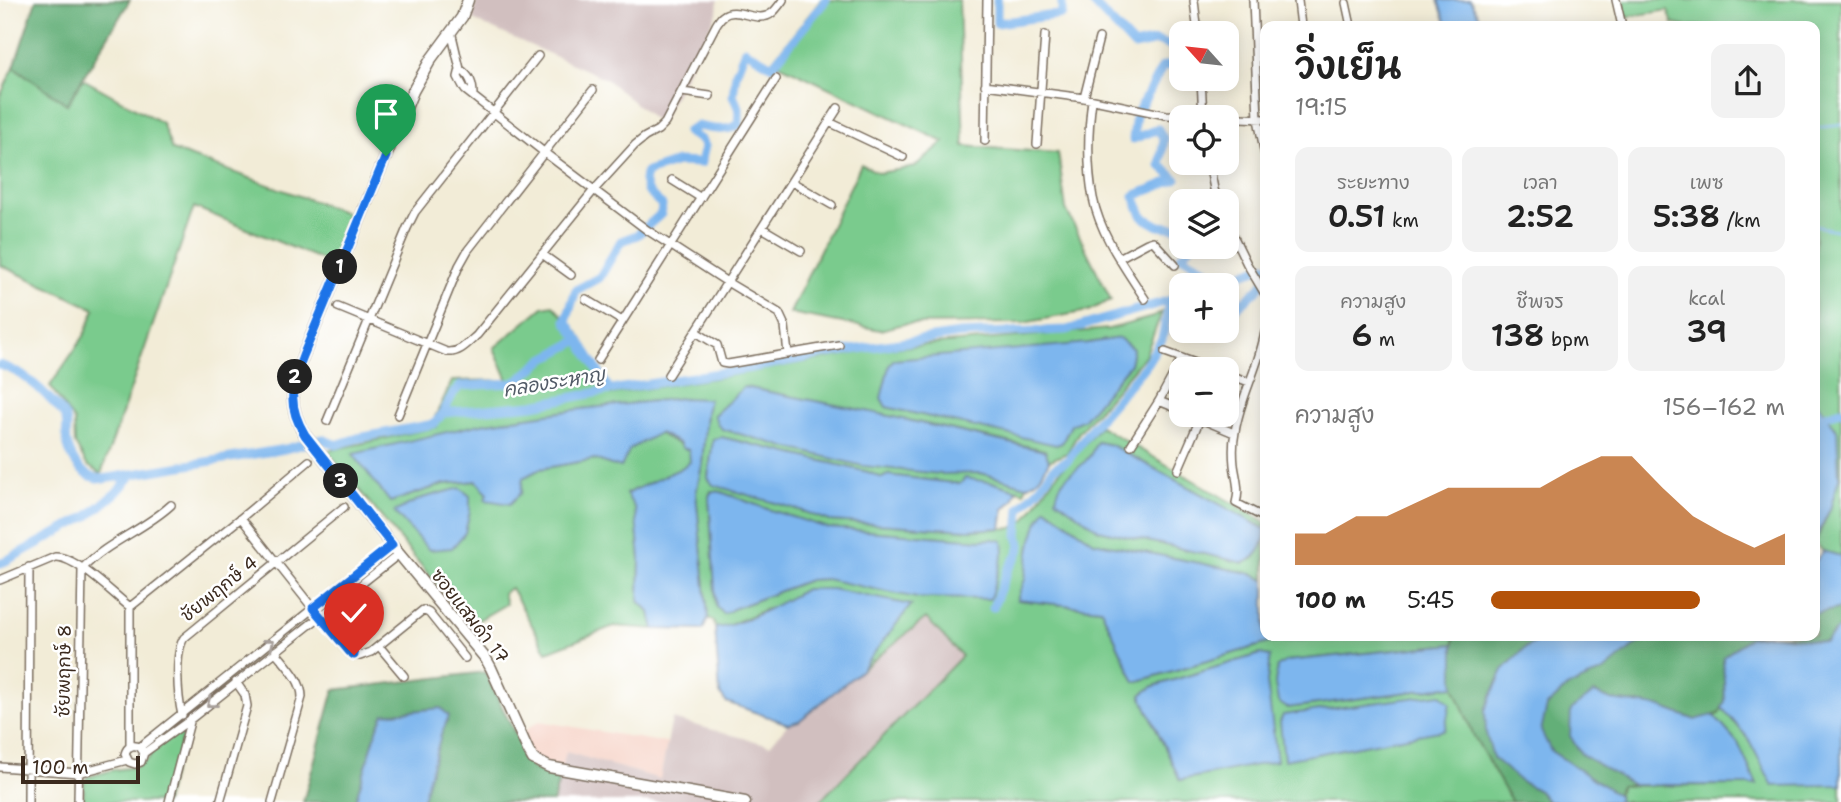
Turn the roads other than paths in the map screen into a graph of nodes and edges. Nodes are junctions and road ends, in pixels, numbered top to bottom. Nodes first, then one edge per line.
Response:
1 (468, 0) edge
2 (783, 0) edge
3 (986, 0) edge
4 (1253, 0) edge
5 (1616, 0) edge
6 (1194, 1) edge
7 (1298, 1) edge
8 (1346, 3) dead end
9 (1196, 21) edge
10 (1300, 21) edge
11 (1350, 21) edge
12 (1621, 21) edge
13 (451, 30) junction
14 (1045, 36) dead end
15 (1099, 38) dead end
16 (538, 56) dead end
17 (776, 79) dead end
18 (985, 85) junction
19 (593, 90) dead end
20 (1040, 91) junction
21 (682, 92) junction
22 (1260, 93) edge
23 (710, 96) dead end
24 (1088, 99) junction
25 (838, 108) dead end
26 (493, 112) junction
27 (1169, 115) edge
28 (1239, 118) edge
29 (1260, 119) edge
30 (830, 122) junction
31 (985, 141) dead end
32 (1037, 144) dead end
33 (545, 153) junction
34 (903, 157) dead end
35 (672, 180) dead end
36 (792, 182) junction
37 (594, 190) junction
38 (701, 198) junction
39 (832, 205) dead end
40 (762, 228) junction
41 (670, 246) junction
42 (1239, 248) edge
43 (801, 251) dead end
44 (542, 254) junction
45 (1119, 258) junction
46 (1175, 265) dead end
47 (571, 275) dead end
48 (727, 282) junction
49 (1260, 286) edge
50 (586, 299) dead end
51 (1145, 299) dead end
52 (338, 307) dead end
53 (370, 320) junction
54 (622, 321) junction
55 (695, 332) junction
56 (428, 344) junction
57 (839, 345) dead end
58 (1165, 352) dead end
59 (788, 354) junction
60 (1260, 356) edge
61 (1178, 357) edge
62 (598, 360) dead end
63 (668, 375) dead end
64 (1239, 378) edge
65 (1169, 381) edge
66 (1249, 382) junction
67 (1159, 401) junction
68 (1169, 406) edge
69 (398, 415) dead end
70 (327, 421) dead end
71 (1197, 427) edge
72 (1219, 427) edge
73 (1234, 433) junction
74 (1131, 445) dead end
75 (309, 461) dead end
76 (1178, 470) dead end
77 (171, 506) dead end
78 (344, 507) dead end
79 (1260, 515) edge
80 (242, 518) junction
81 (396, 550) junction
82 (276, 562) junction
83 (29, 567) junction
84 (82, 569) junction
85 (0, 580) edge
86 (342, 585) junction
87 (349, 593) junction
88 (130, 607) junction
89 (313, 608) junction
90 (319, 616) junction
91 (290, 627) junction
92 (296, 634) junction
93 (379, 646) junction
94 (275, 651) junction
95 (465, 658) dead end
96 (249, 660) junction
97 (254, 667) junction
98 (404, 676) dead end
99 (236, 682) junction
100 (187, 718) junction
101 (130, 747) junction
102 (142, 750) junction
103 (127, 760) junction
104 (0, 767) edge
105 (28, 769) junction
106 (78, 773) junction
107 (28, 802) edge
108 (78, 802) edge
109 (169, 802) edge
110 (220, 802) edge
111 (272, 802) edge
112 (745, 802) edge

1 - 13 street, ซอยแสมดำ 17
2 - 21 street
3 - 18 street
4 - 22 street
5 - 12 street
6 - 9 street
7 - 10 street
8 - 11 street
13 - 26 street
13 - 81 street, ซอยแสมดำ 17
14 - 20 street
15 - 24 street
16 - 26 street
17 - 38 street
18 - 20 street
18 - 31 street
19 - 33 street
20 - 24 street
20 - 32 street
21 - 23 street
21 - 37 street
24 - 27 street
24 - 45 street
25 - 30 street
26 - 33 street
26 - 53 street
28 - 29 street
30 - 34 street
30 - 36 street
33 - 37 street
33 - 56 street
35 - 38 street
36 - 39 street
36 - 40 street
37 - 41 street
37 - 44 street
38 - 41 street
40 - 43 street
40 - 48 street
41 - 48 street
41 - 54 street
42 - 49 street
44 - 47 street
44 - 56 street
45 - 46 street
45 - 51 street
48 - 55 street
48 - 59 street
50 - 54 street
52 - 53 street
53 - 56 street
53 - 70 street
54 - 62 street
55 - 59 street
55 - 63 street
56 - 69 street
57 - 59 street
58 - 61 street
60 - 66 street
64 - 66 street
65 - 67 street
66 - 73 street
67 - 68 street
67 - 74 street
71 - 76 street
72 - 73 street
73 - 79 street
75 - 80 street
77 - 84 street
78 - 82 street, ชัยพฤกษ์ 4
80 - 82 street
80 - 88 street
81 - 86 street
81 - 87 street
81 - 112 street, ซอยแสมดำ 17
82 - 89 street
82 - 100 street, ชัยพฤกษ์ 4
83 - 84 street
83 - 85 street
83 - 105 street
84 - 88 street
84 - 106 street, ชัยพฤกษ์ 8
86 - 87 street
86 - 89 street
87 - 90 street
88 - 101 street
89 - 90 street
89 - 91 street
90 - 92 street
90 - 93 street
91 - 92 street
96 -> 91 street
92 - 94 street
93 - 95 street
93 - 98 street
94 - 97 street
94 - 111 street
96 - 97 street
96 - 100 street
97 - 99 street
99 -> 100 street
99 - 110 street
100 - 102 street
100 - 109 street, ชัยพฤกษ์ 4
101 - 102 street
101 - 103 street
102 - 103 street
103 - 106 street
104 - 105 street
105 - 106 street
105 - 107 street
106 - 108 street, ชัยพฤกษ์ 8

